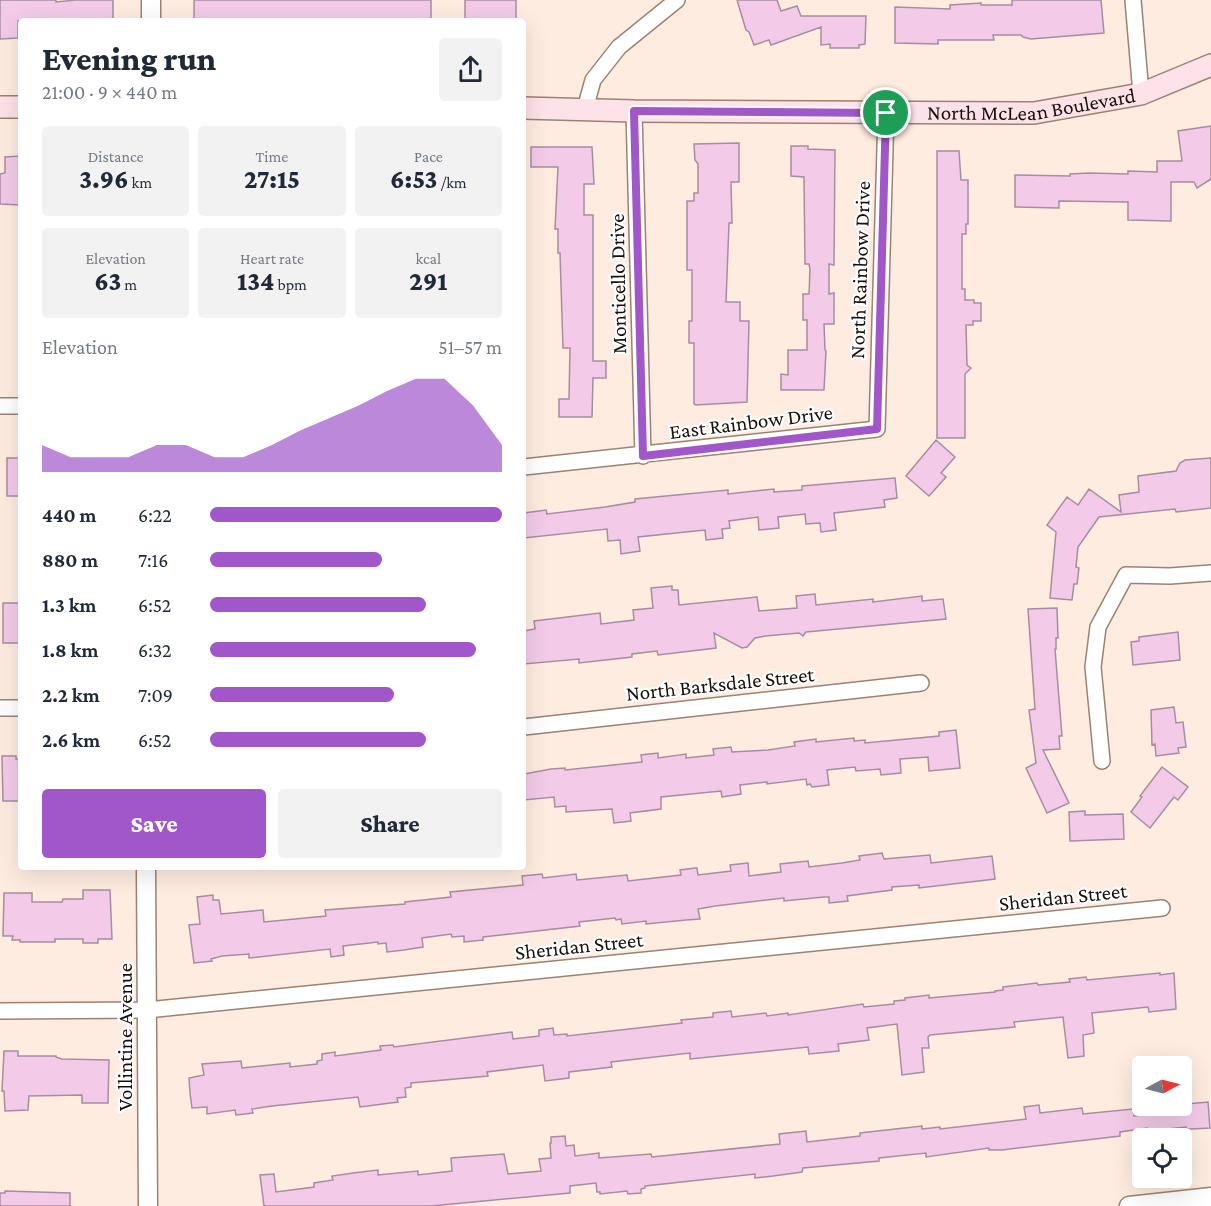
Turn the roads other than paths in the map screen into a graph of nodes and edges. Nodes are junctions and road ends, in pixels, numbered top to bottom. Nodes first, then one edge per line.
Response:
1 (151, 0) edge
2 (677, 0) edge
3 (1133, 0) edge
4 (151, 18) edge
5 (1211, 65) edge
6 (1142, 94) junction
7 (18, 106) edge
8 (0, 107) edge
9 (526, 108) edge
10 (585, 109) junction
11 (634, 111) junction
12 (886, 113) junction
13 (0, 406) edge
14 (18, 406) edge
15 (877, 429) joint
16 (643, 456) junction
17 (526, 467) edge
18 (1211, 573) edge
19 (921, 683) dead end
20 (0, 708) edge
21 (18, 708) edge
22 (526, 727) edge
23 (1102, 761) dead end
24 (146, 870) edge
25 (1162, 908) dead end
26 (147, 1010) junction
27 (0, 1011) edge
28 (1211, 1197) edge
29 (1155, 1205) edge
30 (148, 1206) edge
31 (1129, 1206) edge

1 - 4 street
2 - 10 street
3 - 6 street
5 - 6 main road, North McLean Boulevard
6 - 12 main road, North McLean Boulevard
7 - 8 main road
9 - 10 main road, North McLean Boulevard
10 - 11 main road, North McLean Boulevard
11 - 12 main road, North McLean Boulevard
11 - 16 street, Monticello Drive
12 - 15 street, North Rainbow Drive
13 - 14 street
15 - 16 street, East Rainbow Drive
16 - 17 street, East Rainbow Drive
18 - 23 street
19 - 22 street, North Barksdale Street
20 - 21 street
24 - 26 street, Vollintine Avenue
25 - 26 street, Sheridan Street
26 - 27 street, Sheridan Street
26 - 30 street, Vollintine Avenue
28 - 29 street
29 - 31 street

